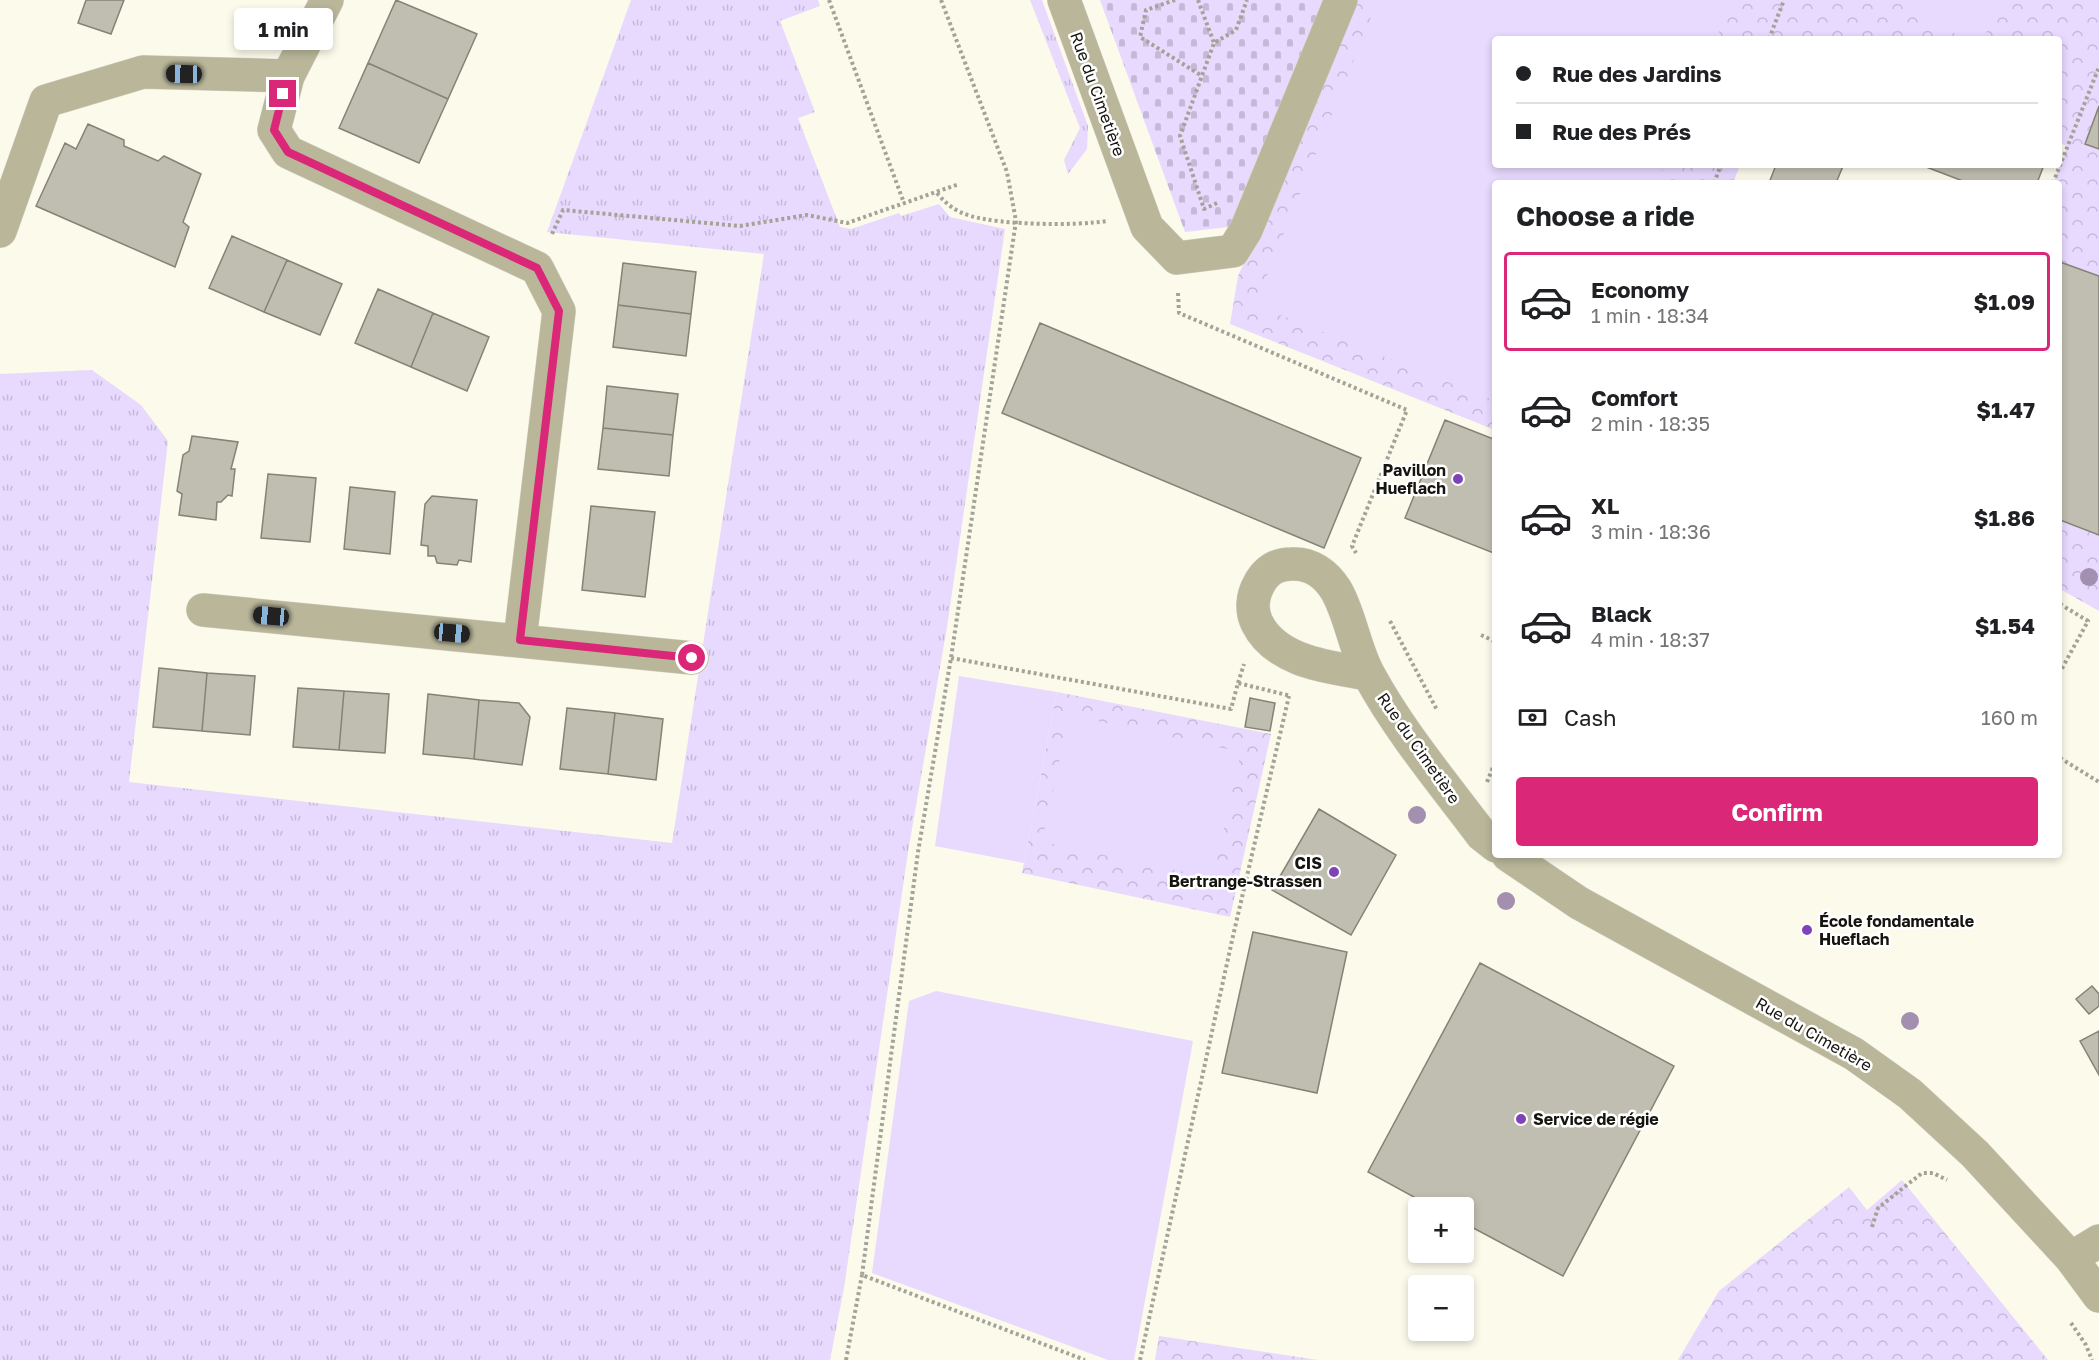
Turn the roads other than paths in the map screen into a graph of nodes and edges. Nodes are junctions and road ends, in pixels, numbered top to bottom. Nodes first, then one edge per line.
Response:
1 (327, 0) edge
2 (1064, 0) edge
3 (1341, 0) edge
4 (288, 76) junction
5 (0, 231) edge
6 (203, 610) dead end
7 (520, 640) junction
8 (692, 658) dead end
9 (1368, 674) dead end
10 (1492, 843) edge
11 (1512, 858) edge
12 (2099, 1241) edge
13 (2071, 1258) junction
14 (2099, 1296) edge

1 - 4 street
2 - 3 street, Rue du Cimetière
4 - 5 street
4 - 7 street
6 - 7 street
7 - 8 street
9 - 10 street, Rue du Cimetière
11 - 13 street, Rue du Cimetière
12 - 13 street
13 - 14 street, Rue du Cimetière

